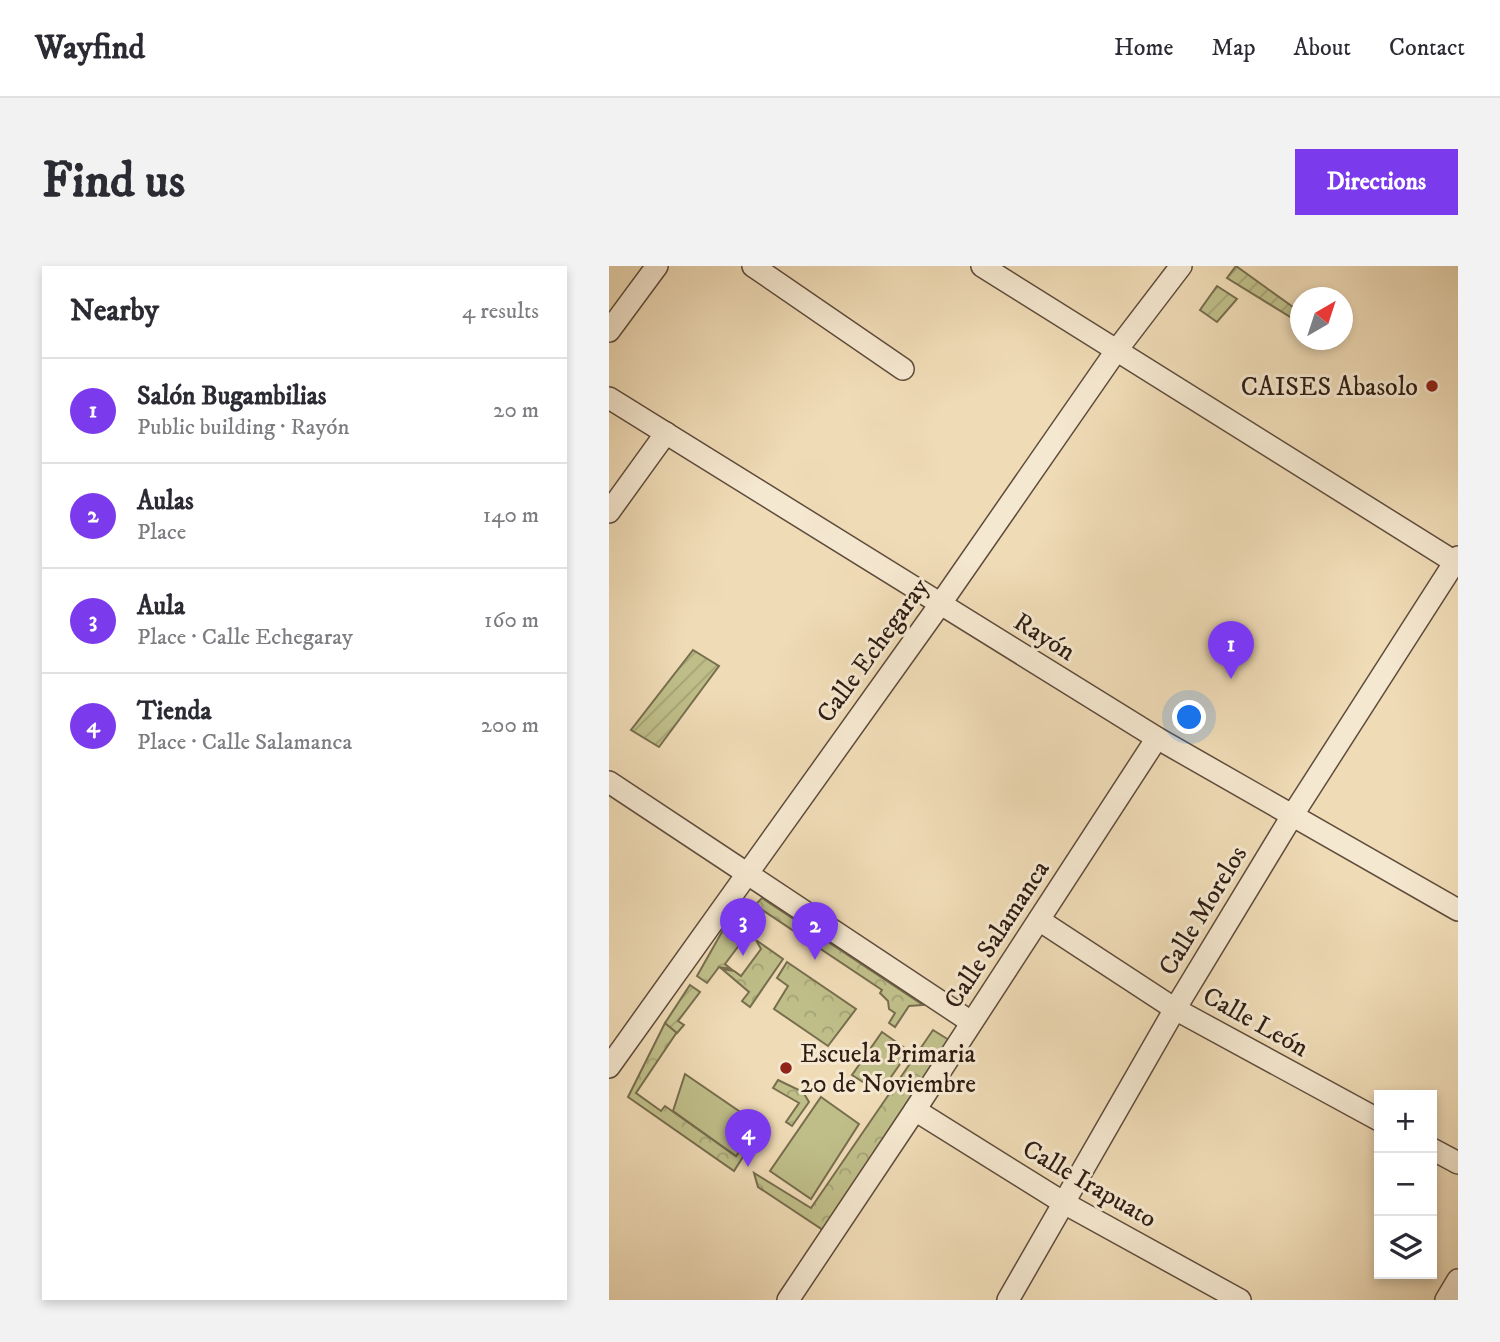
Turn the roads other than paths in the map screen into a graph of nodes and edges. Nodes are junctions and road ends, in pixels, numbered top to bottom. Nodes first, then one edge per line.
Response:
1 (657, 266) edge
2 (753, 266) edge
3 (982, 266) edge
4 (1181, 266) edge
5 (609, 331) edge
6 (1116, 351) junction
7 (903, 369) dead end
8 (609, 398) edge
9 (666, 433) junction
10 (609, 512) edge
11 (1457, 561) edge
12 (941, 603) junction
13 (1157, 738) junction
14 (609, 782) edge
15 (1292, 816) junction
16 (746, 873) junction
17 (1458, 910) edge
18 (1039, 920) junction
19 (1175, 1009) junction
20 (971, 1022) junction
21 (609, 1067) edge
22 (915, 1110) junction
23 (1374, 1117) edge
24 (1437, 1152) edge
25 (1458, 1163) edge
26 (1064, 1203) junction
27 (1458, 1280) edge
28 (789, 1300) edge
29 (1007, 1300) edge
30 (1240, 1300) edge
31 (1446, 1300) edge

1 - 5 street
2 - 7 street
3 - 6 street
4 - 6 street, Calle Echegaray
6 - 11 street
6 - 12 street, Calle Echegaray
8 - 9 street, Rayón
9 - 10 street
9 - 12 street, Rayón
11 - 15 street, Calle Morelos
12 - 13 street, Rayón
12 - 16 street, Calle Echegaray
13 - 15 street, Rayón
13 - 18 street, Calle Salamanca
14 - 16 street
15 - 17 street, Rayón
15 - 19 street, Calle Morelos
16 - 20 street
16 - 21 street, Calle Echegaray
18 - 19 street, Calle León
18 - 20 street, Calle Salamanca
19 - 23 street, Calle León
19 - 26 street, Calle Morelos
20 - 22 street, Calle Salamanca
22 - 26 street, Calle Irapuato
22 - 28 street, Calle Salamanca
24 - 25 street
26 - 29 street, Calle Morelos
26 - 30 street, Calle Irapuato
27 - 31 street

